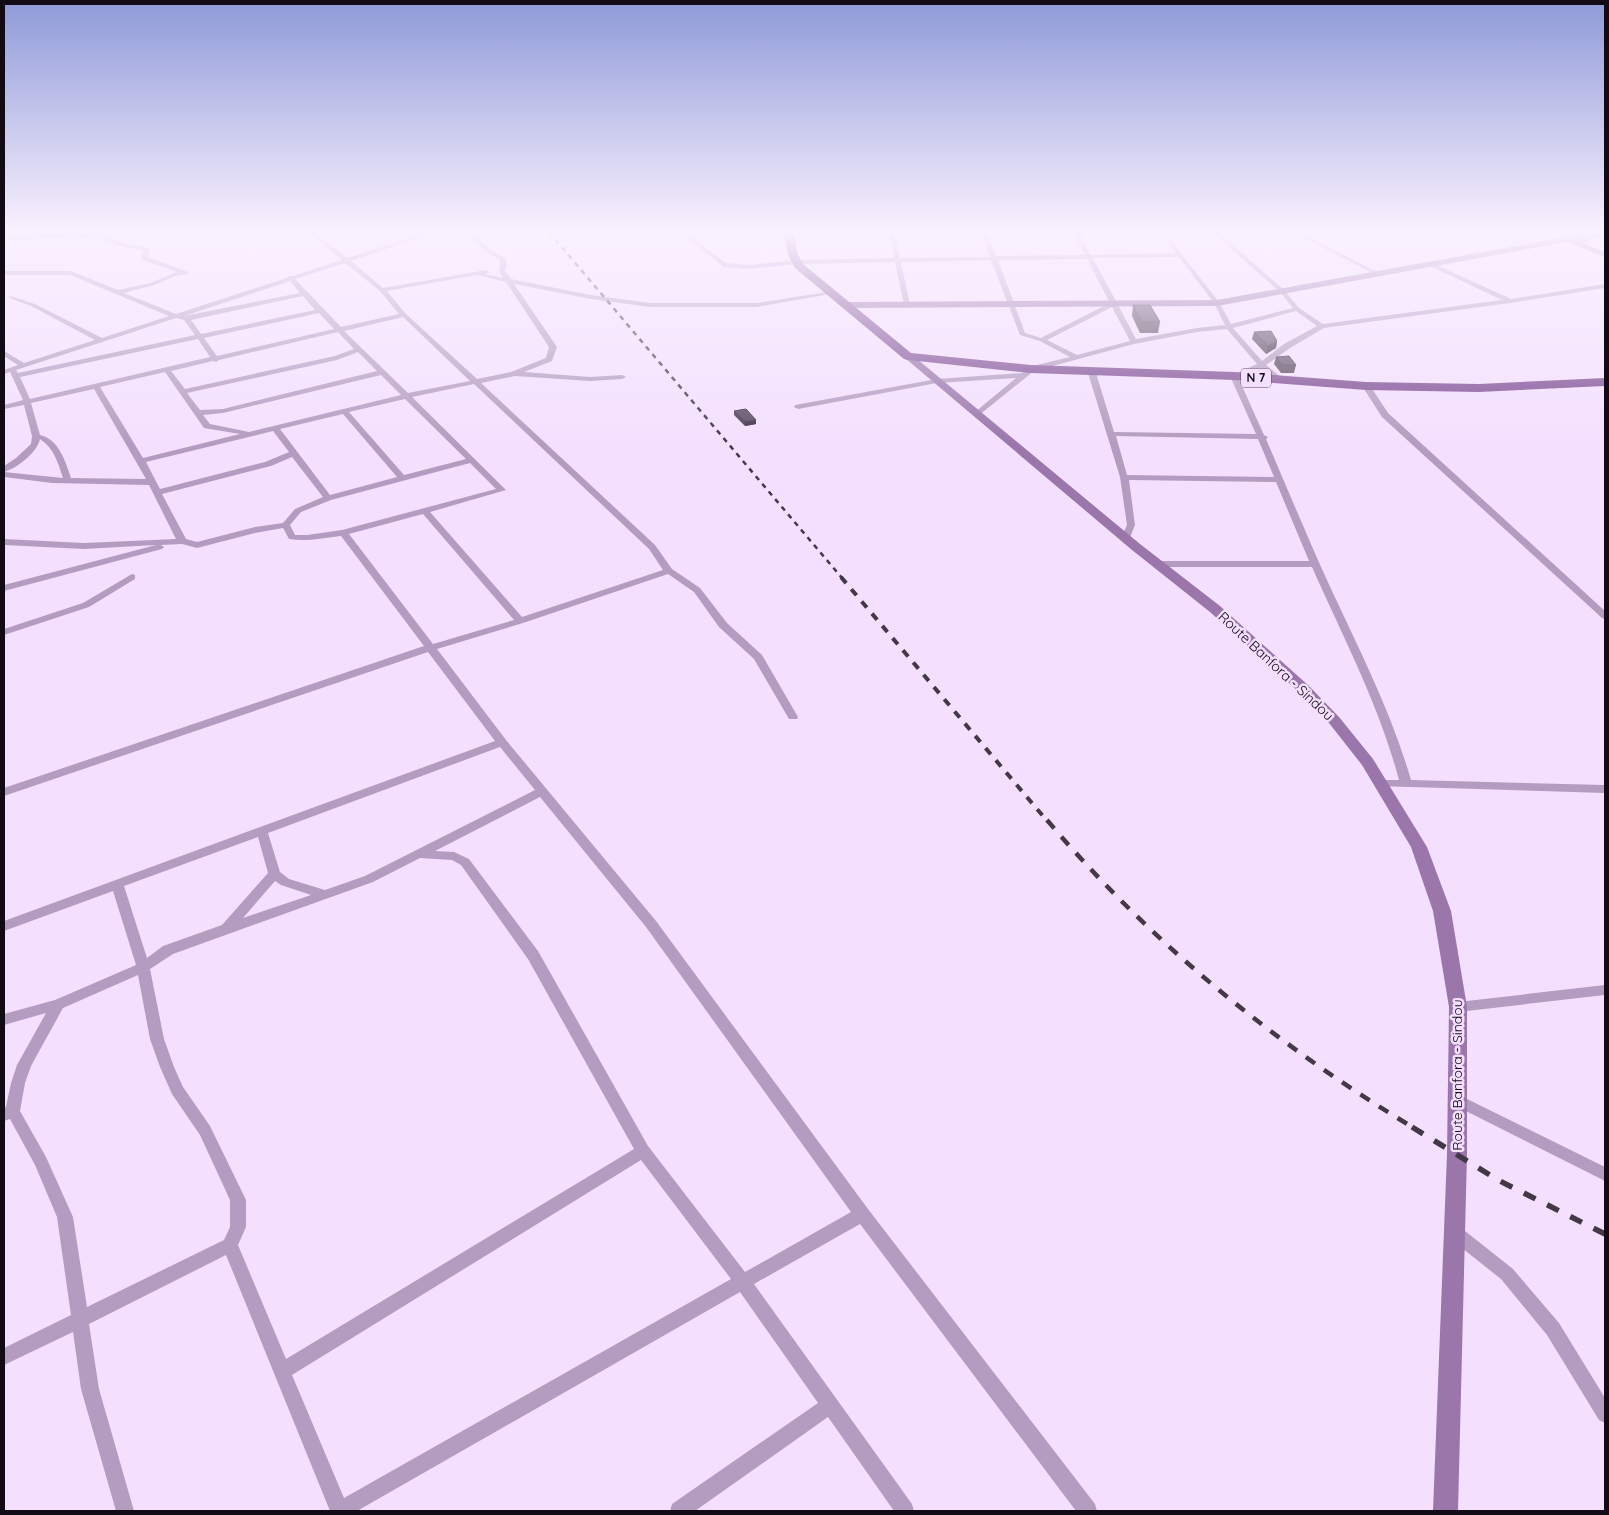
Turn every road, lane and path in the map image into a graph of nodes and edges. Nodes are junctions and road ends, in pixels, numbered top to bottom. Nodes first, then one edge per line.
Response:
1 (1217, 302) edge
2 (27, 303) edge
3 (144, 303) edge
4 (214, 303) edge
5 (261, 303) edge
6 (312, 303) edge
7 (393, 303) edge
8 (523, 303) edge
9 (633, 303) edge
10 (770, 303) edge
11 (843, 303) edge
12 (1115, 303) junction
13 (1146, 303) edge
14 (1292, 303) edge
15 (1497, 303) edge
16 (907, 304) joint
17 (1009, 304) junction
18 (846, 305) junction
19 (1297, 309) junction
20 (320, 311) junction
21 (404, 315) junction
22 (175, 316) junction
23 (186, 318) junction
24 (1229, 326) junction
25 (1322, 326) junction
26 (340, 330) junction
27 (200, 336) junction
28 (100, 340) junction
29 (1042, 340) junction
30 (1134, 342) junction
31 (360, 349) junction
32 (4, 354) edge
33 (908, 356) junction
34 (1076, 357) junction
35 (216, 360) junction
36 (1261, 365) junction
37 (24, 366) junction
38 (167, 370) junction
39 (4, 372) edge
40 (382, 372) junction
41 (1027, 372) junction
42 (14, 373) junction
43 (1092, 373) junction
44 (513, 374) junction
45 (1234, 376) junction
46 (622, 377) dead end
47 (474, 380) junction
48 (1279, 380) junction
49 (936, 381) junction
50 (1603, 383) edge
51 (96, 386) junction
52 (1366, 386) junction
53 (183, 392) junction
54 (407, 396) junction
55 (27, 401) junction
56 (4, 407) edge
57 (798, 407) dead end
58 (344, 411) junction
59 (197, 413) junction
60 (978, 414) junction
61 (275, 428) junction
62 (252, 434) junction
63 (1111, 434) junction
64 (36, 436) junction
65 (1264, 437) junction
66 (294, 453) junction
67 (19, 460) junction
68 (472, 460) junction
69 (141, 461) junction
70 (4, 464) edge
71 (4, 470) edge
72 (4, 475) edge
73 (1124, 476) junction
74 (20, 477) junction
75 (402, 478) junction
76 (4, 479) edge
77 (68, 480) junction
78 (1280, 480) junction
79 (150, 482) junction
80 (156, 492) junction
81 (328, 498) junction
82 (424, 510) junction
83 (286, 525) junction
84 (343, 533) junction
85 (1126, 538) junction
86 (182, 541) junction
87 (4, 542) edge
88 (1158, 564) junction
89 (1315, 564) junction
90 (669, 571) junction
91 (132, 577) dead end
92 (4, 588) edge
93 (1605, 616) edge
94 (520, 621) junction
95 (4, 632) edge
96 (429, 648) junction
97 (793, 717) dead end
98 (502, 742) junction
99 (1382, 783) junction
100 (1406, 784) junction
101 (1605, 789) edge
102 (542, 791) junction
103 (4, 792) edge
104 (262, 831) junction
105 (419, 854) junction
106 (274, 874) junction
107 (117, 884) junction
108 (327, 895) junction
109 (4, 926) edge
110 (226, 929) junction
111 (143, 967) junction
112 (1605, 990) edge
113 (58, 1004) junction
114 (1458, 1007) junction
115 (4, 1019) edge
116 (1459, 1101) junction
117 (8, 1113) edge
118 (643, 1151) junction
119 (1605, 1174) edge
120 (862, 1214) junction
121 (1454, 1232) junction
122 (230, 1245) junction
123 (744, 1283) junction
124 (80, 1320) junction
125 (4, 1357) edge
126 (280, 1372) junction
127 (829, 1406) junction
128 (1605, 1414) edge
129 (125, 1511) edge
130 (339, 1511) edge
131 (679, 1511) edge
132 (905, 1511) edge
133 (1088, 1511) edge
134 (1446, 1511) edge

1 - 24 street
2 - 28 street
3 - 22 street
4 - 22 street
5 - 23 street
6 - 20 street
7 - 21 street
8 - 44 street
9 - 10 street
11 - 18 highway
12 - 13 main road
12 - 17 main road
12 - 29 street
12 - 30 street
14 - 19 street
15 - 25 street
16 - 17 main road
16 - 18 main road
17 - 29 street
18 - 33 highway
19 - 24 street
19 - 25 street
20 - 26 street
20 - 27 street
21 - 26 street
21 - 47 street
22 - 23 street
22 - 28 street
23 - 27 street
24 - 30 street
24 - 36 street
25 - 36 street
26 - 31 street
26 - 35 street
27 - 35 street
27 - 42 street
28 - 37 street
29 - 34 street
30 - 34 street
31 - 40 street
31 - 53 street
32 - 37 street
33 - 41 highway, N 7
33 - 49 main road, Route Banfora - Sindou
34 - 41 street
35 - 38 street
36 - 45 street
36 - 48 street
37 - 42 street
38 - 51 street
38 - 53 street
39 - 42 street
40 - 54 street
40 - 59 street
41 - 43 highway, N 7
41 - 49 street
41 - 60 street
42 - 55 street
43 - 45 highway, N 7
43 - 63 street
44 - 46 street
44 - 47 street
45 - 48 highway, N 7
45 - 65 street
47 - 54 street
47 - 90 street
48 - 52 highway, N 7
49 - 57 street
49 - 60 main road, Route Banfora - Sindou
50 - 52 highway, N 7
51 - 55 street
51 - 69 street
52 - 93 street
53 - 59 street
54 - 58 street
54 - 68 street
55 - 56 street
55 - 64 street
58 - 61 street
58 - 75 street
59 - 62 street
60 - 85 main road, Route Banfora - Sindou
61 - 62 street
61 - 66 street
62 - 69 street
63 - 65 street
63 - 73 street
64 - 67 street
64 - 77 street
65 - 78 street
66 - 80 street
66 - 81 street
67 - 70 street
67 - 71 street
68 - 75 street
68 - 82 street
69 - 79 street
72 - 74 street
73 - 78 street
73 - 85 street
74 - 76 street
74 - 77 street
75 - 81 street
77 - 79 street
78 - 89 street
79 - 80 street
80 - 86 street
81 - 83 street
82 - 84 street
82 - 94 street
83 - 84 street
83 - 86 street
84 - 96 street
85 - 88 main road, Route Banfora - Sindou
86 - 87 street
86 - 92 street
88 - 89 street
88 - 99 main road, Route Banfora - Sindou
89 - 100 street
90 - 94 street
90 - 97 street
91 - 95 street
94 - 96 street
96 - 98 street
96 - 103 street
98 - 102 street
98 - 104 street
99 - 100 street
99 - 114 main road, Route Banfora - Sindou
100 - 101 street
102 - 105 street
102 - 120 street
104 - 106 street
104 - 107 street
105 - 108 street
105 - 118 street
106 - 108 street
106 - 110 street
107 - 109 street
107 - 111 street
108 - 110 street
110 - 111 street
111 - 113 street
111 - 122 street
112 - 114 street
113 - 115 street
113 - 117 street
114 - 116 main road, Route Banfora - Sindou
116 - 119 street
116 - 121 main road, Route Banfora - Sindou
117 - 124 street
118 - 123 street
118 - 126 street
120 - 123 street
120 - 133 street
121 - 128 street
121 - 134 main road, Route Banfora - Sindou
122 - 124 street
122 - 126 street
123 - 127 street
123 - 130 street
124 - 125 street
124 - 129 street
126 - 130 street
127 - 131 street
127 - 132 street

